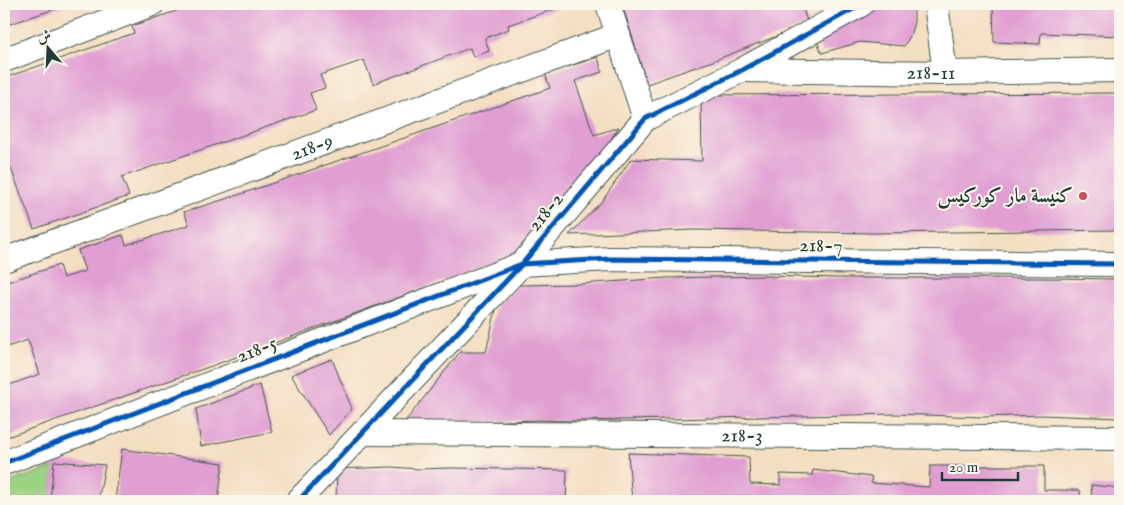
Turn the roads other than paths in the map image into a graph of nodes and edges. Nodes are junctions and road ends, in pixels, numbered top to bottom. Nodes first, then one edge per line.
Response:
1 (152, 4) edge
2 (608, 4) edge
3 (862, 4) edge
4 (936, 4) edge
5 (618, 34) junction
6 (4, 60) edge
7 (742, 70) junction
8 (1120, 70) edge
9 (945, 74) junction
10 (645, 119) junction
11 (4, 260) edge
12 (522, 264) junction
13 (1120, 264) edge
14 (364, 433) junction
15 (1120, 438) edge
16 (4, 463) edge
17 (298, 501) edge

1 - 6 street
2 - 5 street
3 - 7 street, 218-2
4 - 9 street
5 - 10 street
5 - 11 street, 218-9
7 - 9 street, 218-11
7 - 10 street, 218-2
8 - 9 street, 218-11
10 - 12 street, 218-2
12 - 13 street, 218-7
12 - 14 street, 218-2
12 - 16 street, 218-5
14 - 15 street, 218-3
14 - 17 street, 218-2

